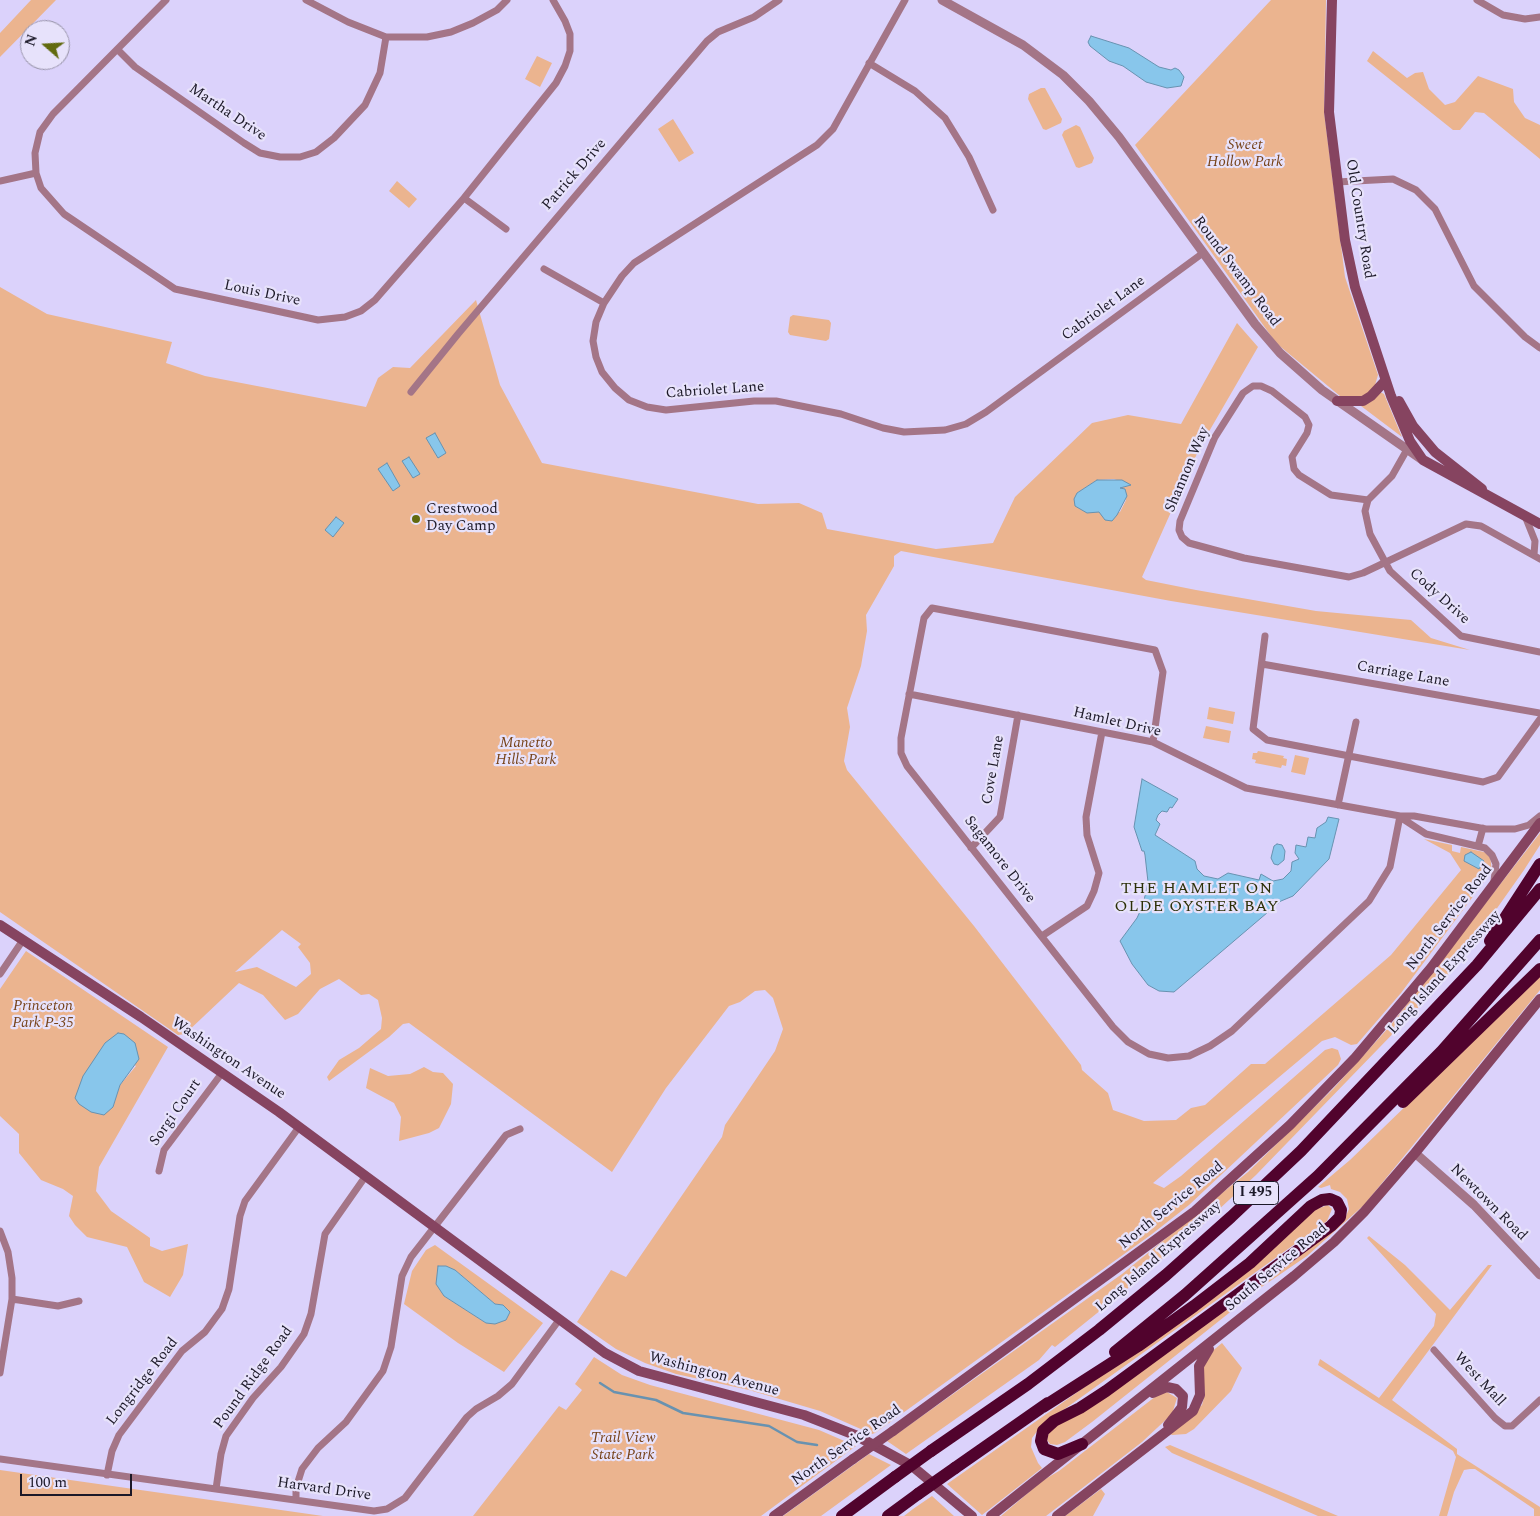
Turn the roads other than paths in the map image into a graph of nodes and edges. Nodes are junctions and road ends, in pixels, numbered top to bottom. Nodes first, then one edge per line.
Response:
1 (166, 0) edge
2 (306, 0) edge
3 (507, 0) edge
4 (552, 0) edge
5 (779, 0) edge
6 (905, 0) edge
7 (942, 0) edge
8 (1332, 0) edge
9 (1477, 0) edge
10 (1540, 17) edge
11 (386, 37) junction
12 (118, 50) junction
13 (869, 64) junction
14 (36, 174) junction
15 (0, 180) edge
16 (1337, 182) junction
17 (464, 198) junction
18 (993, 210) dead end
19 (506, 229) dead end
20 (1203, 253) junction
21 (544, 269) dead end
22 (604, 303) junction
23 (1540, 348) edge
24 (1378, 353) junction
25 (1385, 381) junction
26 (411, 392) dead end
27 (1337, 401) junction
28 (1413, 426) junction
29 (1409, 445) junction
30 (1368, 500) junction
31 (1494, 500) junction
32 (1526, 516) junction
33 (1540, 524) edge
34 (1537, 557) edge
35 (1385, 562) junction
36 (1265, 636) dead end
37 (1540, 652) edge
38 (1262, 664) junction
39 (910, 694) junction
40 (1540, 713) edge
41 (1018, 715) junction
42 (1540, 718) edge
43 (1356, 722) dead end
44 (1102, 732) junction
45 (1153, 742) junction
46 (1348, 756) junction
47 (1338, 805) junction
48 (1400, 816) junction
49 (1540, 816) edge
50 (1540, 823) edge
51 (1483, 828) junction
52 (1478, 846) junction
53 (971, 848) junction
54 (1540, 864) edge
55 (1540, 889) edge
56 (1490, 891) junction
57 (0, 925) edge
58 (1042, 936) junction
59 (23, 940) junction
60 (1540, 940) edge
61 (1477, 966) junction
62 (1540, 969) edge
63 (0, 974) edge
64 (1540, 1000) edge
65 (222, 1073) junction
66 (299, 1127) junction
67 (520, 1129) dead end
68 (1415, 1153) junction
69 (159, 1171) dead end
70 (1318, 1176) junction
71 (366, 1177) junction
72 (432, 1228) junction
73 (0, 1231) edge
74 (1540, 1275) edge
75 (12, 1299) junction
76 (79, 1301) dead end
77 (559, 1320) junction
78 (1219, 1336) junction
79 (1434, 1350) dead end
80 (0, 1374) edge
81 (1540, 1400) edge
82 (1042, 1407) junction
83 (1109, 1423) junction
84 (1162, 1433) junction
85 (1082, 1444) junction
86 (0, 1459) edge
87 (107, 1475) junction
88 (216, 1489) junction
89 (296, 1500) junction
90 (774, 1516) edge
91 (842, 1516) edge
92 (888, 1516) edge
93 (972, 1516) edge
94 (991, 1516) edge
95 (1057, 1516) edge

1 - 12 street, Louis Drive
2 - 11 street
3 - 11 street
4 - 17 street, Louis Drive
5 - 26 street, Patrick Drive
6 - 13 street, Cabriolet Lane
7 - 20 street, Round Swamp Road
8 - 16 main road, Old Country Road
9 - 10 street
11 - 12 street, Martha Drive
12 - 14 street, Louis Drive
13 - 18 street
13 - 22 street, Cabriolet Lane
14 - 15 street
14 - 17 street, Louis Drive
16 - 23 street
16 - 24 main road, Old Country Road
17 - 19 street
20 - 22 street, Cabriolet Lane
20 - 27 street, Round Swamp Road
21 - 22 street
24 - 25 main road, Old Country Road
24 - 28 main road
25 - 27 main road
25 - 29 main road, Old Country Road
27 - 29 street, Round Swamp Road
28 - 29 street
28 - 31 main road
29 - 30 street
29 - 31 main road, Old Country Road
30 - 35 street, Cody Drive
30 - 35 street, Shannon Way
31 - 32 main road
32 - 33 main road
32 - 34 street
34 - 35 street, Cody Drive
35 - 37 street, Cody Drive
36 - 38 street
38 - 40 street, Carriage Lane
38 - 46 street
39 - 41 street, Hamlet Drive
39 - 45 street, Sagamore Drive
39 - 53 street, Sagamore Drive
41 - 44 street, Hamlet Drive
41 - 53 street, Cove Lane
42 - 46 street
43 - 46 street
44 - 45 street, Hamlet Drive
44 - 58 street
45 - 47 street, Hamlet Drive
46 - 47 street
47 - 48 street, Hamlet Drive
48 - 51 street, Hamlet Drive
48 - 52 street, Hamlet Drive
48 - 58 street, Sagamore Drive
49 - 51 street, Hamlet Drive
50 - 56 main road, North Service Road
51 - 52 street
52 - 56 street
53 - 58 street, Sagamore Drive
54 - 61 highway
55 - 61 highway, Long Island Expressway / I 495
56 - 90 main road, North Service Road, bridge
57 - 59 main road, Washington Avenue
59 - 63 street
59 - 65 main road, Washington Avenue
60 - 70 highway, I 495
61 - 91 highway, Long Island Expressway / I 495, bridge
62 - 70 highway
64 - 68 main road, South Service Road
65 - 66 main road, Washington Avenue
65 - 69 street, Sorgi Court
66 - 71 main road, Washington Avenue
66 - 87 street, Longridge Road
67 - 72 street
68 - 74 street, Newtown Road
68 - 78 main road, South Service Road
70 - 82 highway, I 495
71 - 72 main road, Washington Avenue
71 - 88 street, Pound Ridge Road
72 - 77 main road, Washington Avenue
72 - 89 street
73 - 75 street
75 - 76 street
75 - 80 street
77 - 89 street, Harvard Drive
77 - 93 main road, Washington Avenue
78 - 83 main road, South Service Road
78 - 84 main road
79 - 81 street, West Mall
82 - 85 highway
82 - 92 highway, I 495, bridge
83 - 84 main road
83 - 85 main road, South Service Road
84 - 95 main road
85 - 94 main road, South Service Road
86 - 87 street, Harvard Drive
87 - 88 street, Harvard Drive
88 - 89 street, Harvard Drive

